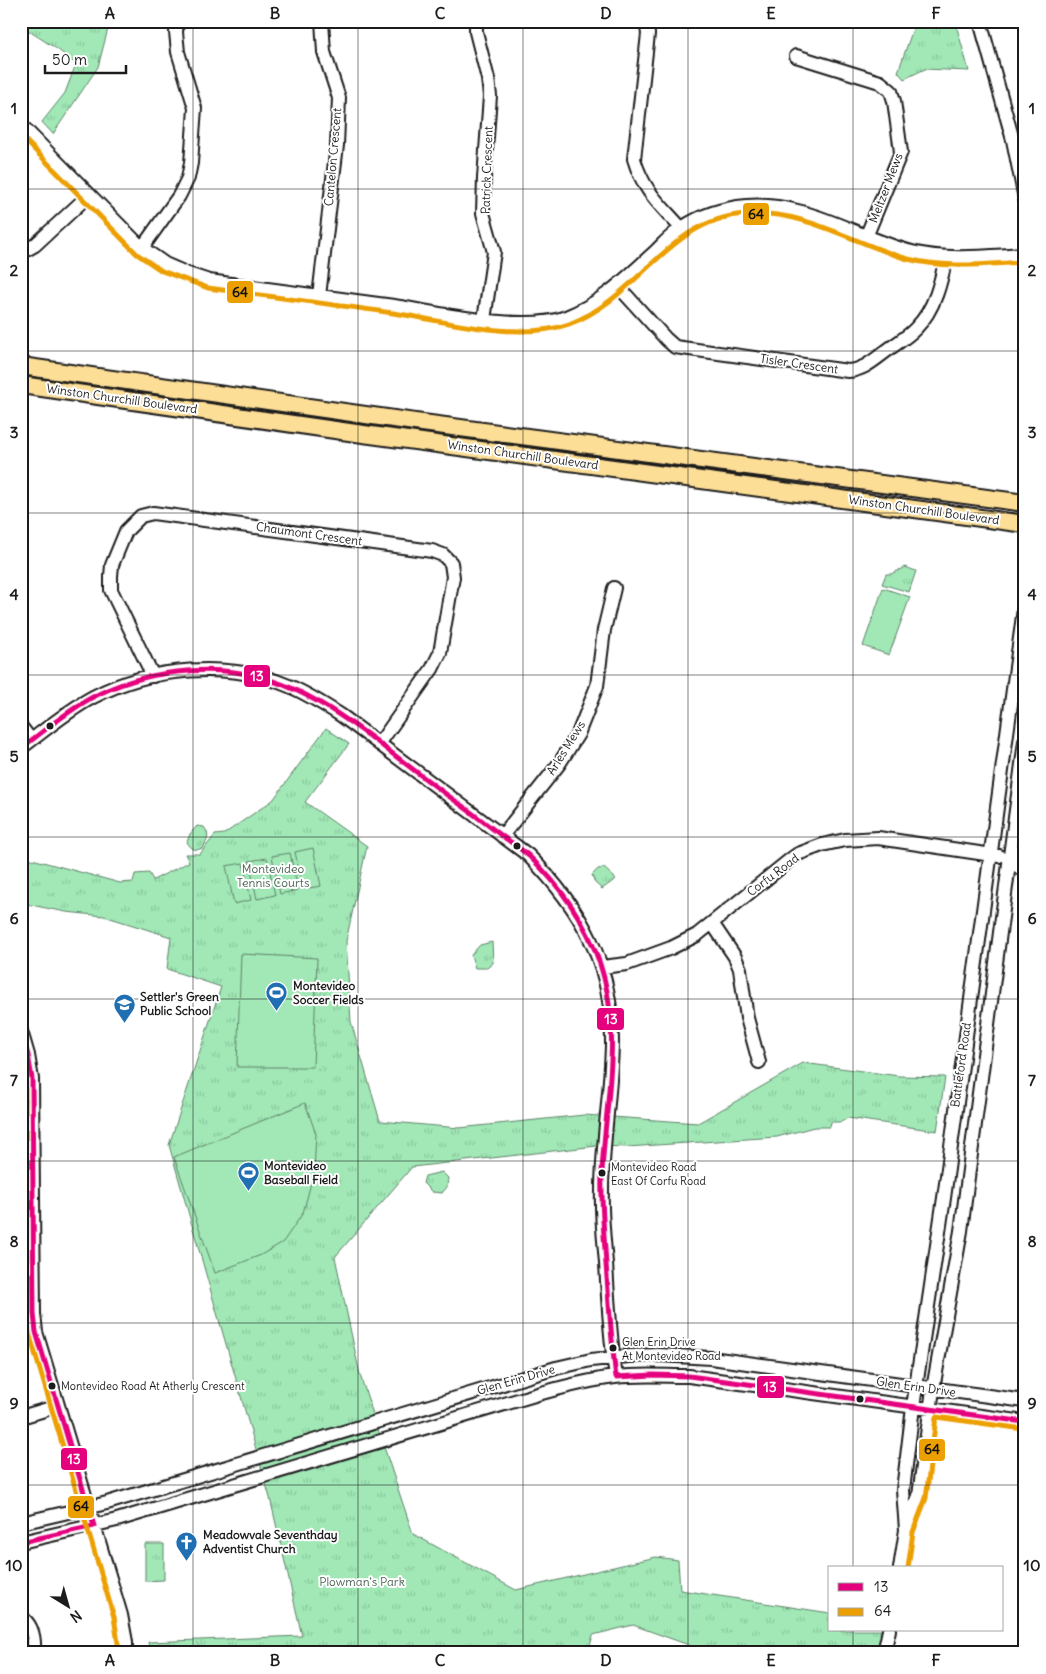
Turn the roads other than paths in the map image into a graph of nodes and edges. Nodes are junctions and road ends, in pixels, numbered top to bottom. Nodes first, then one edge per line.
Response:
1 (177, 21) edge
2 (322, 21) edge
3 (476, 21) edge
4 (646, 21) edge
5 (980, 21) edge
6 (796, 56) dead end
7 (21, 126) edge
8 (89, 195) junction
9 (1025, 199) edge
10 (681, 228) junction
11 (866, 237) junction
12 (142, 248) junction
13 (21, 253) edge
14 (1025, 254) edge
15 (946, 257) junction
16 (618, 286) junction
17 (319, 296) junction
18 (484, 320) junction
19 (21, 366) edge
20 (21, 385) edge
21 (1025, 504) edge
22 (1025, 524) edge
23 (614, 588) dead end
24 (1025, 601) edge
25 (153, 676) junction
26 (21, 726) edge
27 (1025, 741) edge
28 (26, 744) edge
29 (379, 744) junction
30 (502, 836) junction
31 (1025, 850) edge
32 (990, 855) junction
33 (1008, 858) junction
34 (1025, 870) edge
35 (712, 923) junction
36 (602, 967) junction
37 (21, 1031) edge
38 (759, 1062) dead end
39 (27, 1111) edge
40 (27, 1269) edge
41 (613, 1357) junction
42 (616, 1377) junction
43 (916, 1386) junction
44 (933, 1389) junction
45 (1025, 1402) edge
46 (58, 1406) junction
47 (914, 1406) junction
48 (930, 1409) junction
49 (21, 1417) edge
50 (1025, 1422) edge
51 (88, 1508) junction
52 (21, 1523) edge
53 (94, 1526) junction
54 (906, 1530) junction
55 (21, 1542) edge
56 (900, 1566) edge
57 (21, 1617) edge
58 (889, 1632) edge
59 (34, 1653) edge
60 (126, 1653) edge
61 (884, 1653) edge

1 - 12 street
2 - 17 street, Cantelon Crescent
3 - 18 street, Patrick Crescent
4 - 10 street
5 - 9 street
6 - 11 street, Meltzer Mews
7 - 8 street
8 - 12 street
8 - 13 street
10 - 11 street
10 - 16 street
11 - 15 street
12 - 17 street
14 - 15 street
15 - 16 street, Tisler Crescent
16 - 18 street
17 - 18 street
19 - 21 main road, Winston Churchill Boulevard
20 - 22 main road, Winston Churchill Boulevard
23 - 30 street, Arles Mews
24 - 32 street, Battleford Road
25 - 28 street
25 - 29 street
25 - 29 street, Chaumont Crescent
26 - 28 street
27 - 33 street, Battleford Road
29 - 30 street
30 - 36 street
31 - 33 street
32 - 33 street, Corfu Road
32 - 35 street, Corfu Road
32 - 43 street, Battleford Road
33 - 34 street
33 - 44 street, Battleford Road
35 - 36 street, Corfu Road
35 - 38 street
36 - 41 street
37 - 39 street
39 - 40 street
40 - 46 street
41 - 42 street
41 - 43 street, Glen Erin Drive
41 - 51 street, Glen Erin Drive
42 - 47 street, Glen Erin Drive
42 - 53 street, Glen Erin Drive
43 - 44 street, Glen Erin Drive
43 - 47 street, Battleford Road
44 - 45 street, Glen Erin Drive
44 - 48 street, Battleford Road
46 - 49 street
46 - 51 street
47 - 48 street, Glen Erin Drive
47 - 54 street, Battleford Road
48 - 50 street, Glen Erin Drive
48 - 54 street, Battleford Road
51 - 52 street, Glen Erin Drive
51 - 53 street
53 - 55 street, Glen Erin Drive
53 - 60 street
54 - 56 street, Battleford Road
57 - 59 street
58 - 61 street

